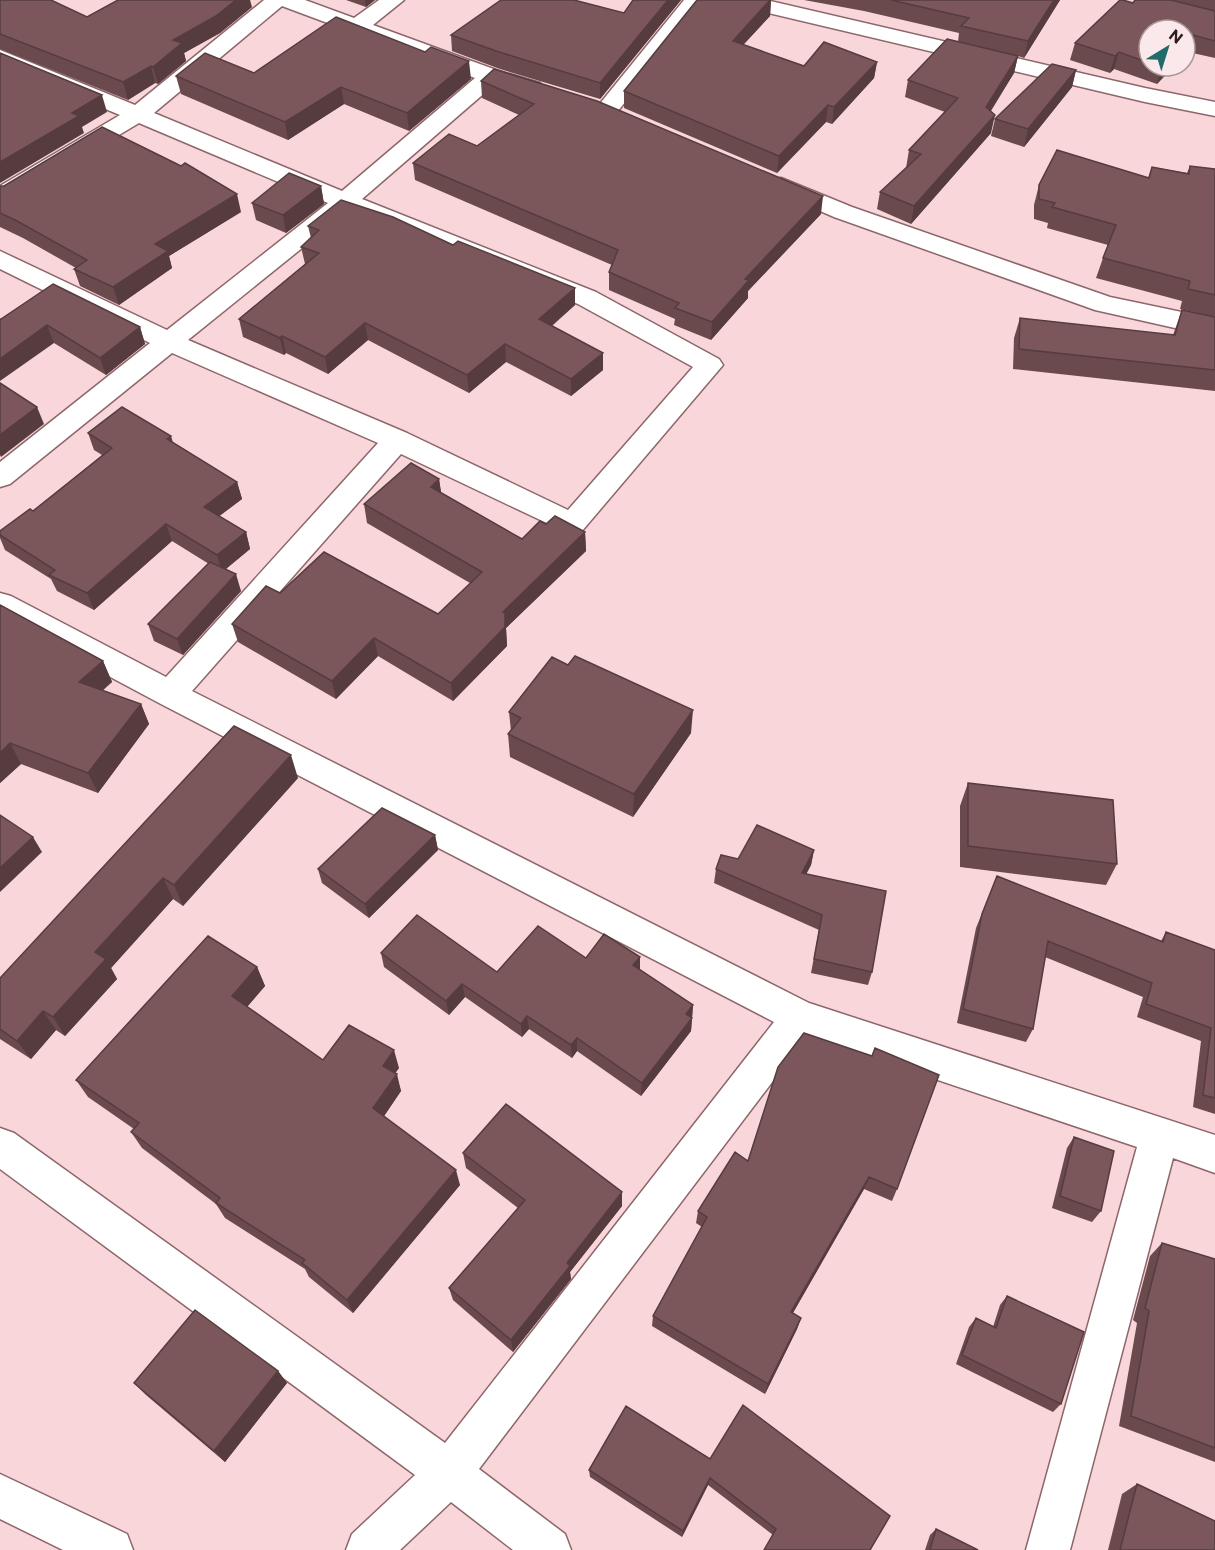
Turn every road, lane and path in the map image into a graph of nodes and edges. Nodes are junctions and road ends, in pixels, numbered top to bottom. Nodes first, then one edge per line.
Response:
1 (278, 0) edge
2 (285, 0) edge
3 (393, 0) edge
4 (695, 0) edge
5 (739, 0) edge
6 (356, 27) junction
7 (0, 57) edge
8 (491, 76) junction
9 (554, 95) edge
10 (1215, 109) edge
11 (606, 112) edge
12 (137, 114) junction
13 (757, 175) edge
14 (0, 196) edge
15 (345, 201) junction
16 (0, 258) edge
17 (1215, 328) edge
18 (169, 342) junction
19 (397, 440) junction
20 (0, 477) edge
21 (0, 604) edge
22 (170, 694) junction
23 (800, 1017) junction
24 (1160, 1137) junction
25 (0, 1146) edge
26 (1215, 1155) edge
27 (449, 1473) junction
28 (0, 1496) edge
29 (539, 1546) edge
30 (111, 1550) edge
31 (368, 1550) edge
32 (1048, 1550) edge

1 - 12 street
2 - 6 street
3 - 6 street
4 - 11 street
5 - 10 street
6 - 8 street
7 - 12 street
8 - 9 street
8 - 15 street
12 - 14 street
12 - 15 street
13 - 17 street
15 - 18 street
15 - 19 street
16 - 18 street
18 - 19 street
18 - 20 street
19 - 22 street
21 - 22 street
22 - 23 street
23 - 24 street
23 - 27 street
24 - 26 street
24 - 32 street
25 - 27 street
27 - 29 street
27 - 31 street
28 - 30 street

